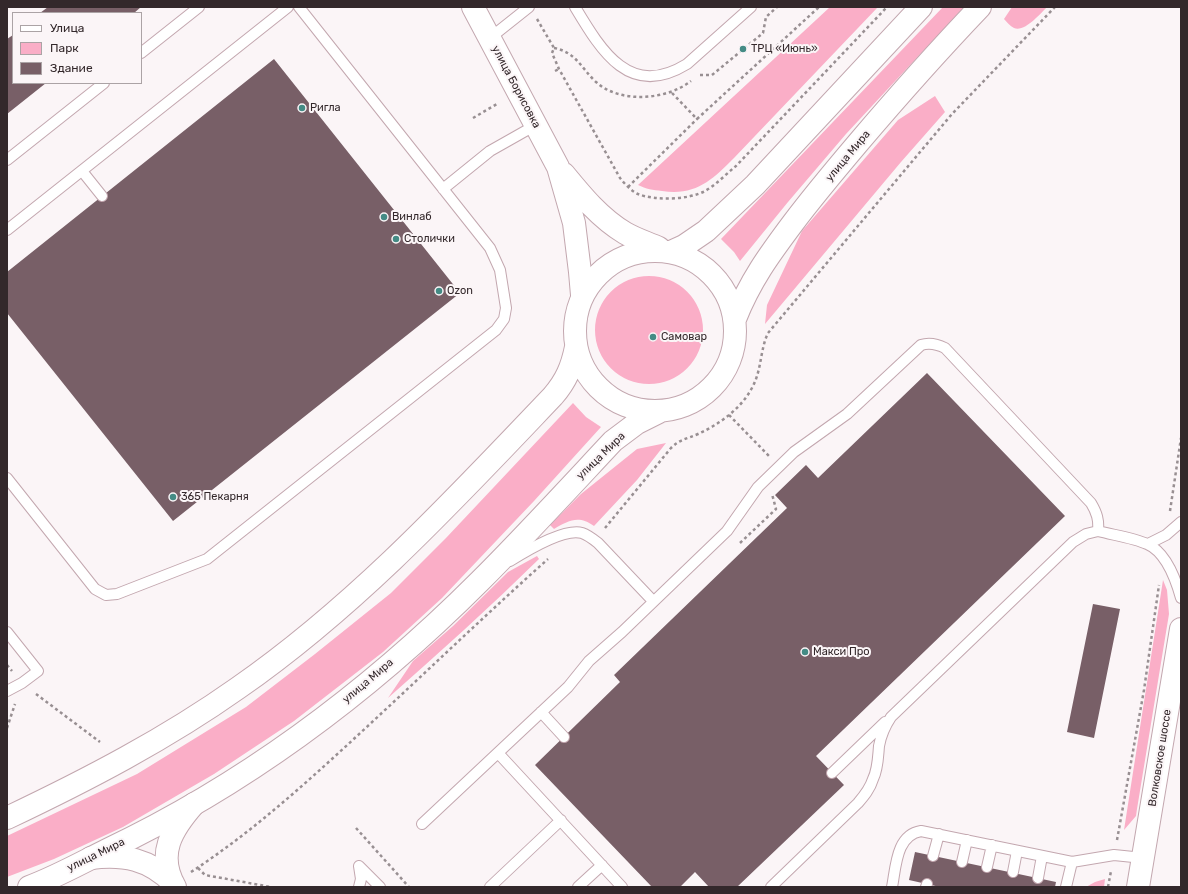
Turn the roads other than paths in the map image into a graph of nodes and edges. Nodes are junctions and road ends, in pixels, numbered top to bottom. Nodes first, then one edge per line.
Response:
1 (199, 7) edge
2 (288, 7) edge
3 (299, 7) edge
4 (473, 7) edge
5 (529, 7) edge
6 (575, 7) edge
7 (751, 7) edge
8 (921, 7) edge
9 (980, 7) edge
10 (490, 38) junction
11 (142, 52) edge
12 (103, 84) edge
13 (536, 125) junction
14 (7, 160) edge
15 (558, 167) junction
16 (82, 171) junction
17 (443, 189) junction
18 (102, 196) dead end
19 (7, 230) edge
20 (666, 249) junction
21 (582, 295) junction
22 (735, 319) junction
23 (576, 347) junction
24 (659, 412) junction
25 (7, 478) edge
26 (1181, 522) edge
27 (1098, 531) junction
28 (1148, 544) junction
29 (480, 581) junction
30 (1181, 598) edge
31 (653, 601) junction
32 (1181, 629) edge
33 (7, 632) edge
34 (7, 691) edge
35 (541, 712) junction
36 (891, 717) junction
37 (564, 737) dead end
38 (498, 753) junction
39 (832, 773) dead end
40 (195, 804) junction
41 (7, 818) edge
42 (560, 820) junction
43 (422, 824) dead end
44 (938, 834) junction
45 (967, 840) junction
46 (992, 846) junction
47 (1017, 851) junction
48 (934, 856) dead end
49 (1042, 856) junction
50 (91, 858) junction
51 (1143, 858) junction
52 (962, 862) dead end
53 (1072, 862) junction
54 (602, 865) junction
55 (987, 867) dead end
56 (1012, 872) dead end
57 (1038, 878) dead end
58 (174, 885) edge
59 (34, 886) edge
60 (359, 887) edge
61 (380, 887) edge
62 (490, 887) edge
63 (578, 887) edge
64 (622, 887) edge
65 (770, 887) edge
66 (892, 887) edge
67 (1066, 887) edge
68 (1138, 887) edge

1 - 11 lane
2 - 16 lane
3 - 17 lane
4 - 10 main road, улица Борисовка
5 - 10 lane
6 - 7 lane
8 - 20 main road
9 - 22 main road, улица Мира
10 - 13 main road, улица Борисовка
12 - 14 lane
13 - 15 main road, улица Борисовка
13 - 17 lane
15 - 20 main road, улица Борисовка
15 - 21 main road, улица Борисовка
16 - 18 lane
16 - 19 lane
17 - 25 lane
20 - 21 main road
20 - 22 main road, улица Борисовка
21 - 23 main road
22 - 24 main road
23 - 24 main road
23 - 41 main road
24 - 29 main road, улица Мира
26 - 28 lane
27 - 28 lane
27 - 31 lane
27 - 36 lane
28 - 30 lane
29 - 31 lane
29 - 40 main road, улица Мира
31 - 35 lane
32 - 51 main road, Волковское шоссе
33 - 34 lane
35 - 37 lane
35 - 38 lane
36 - 39 lane
36 - 65 lane
38 - 42 lane
38 - 43 lane
40 - 50 main road, улица Мира
40 - 58 main road
42 - 54 lane
42 - 62 lane
44 - 45 lane
44 - 48 lane
44 - 66 lane
45 - 46 lane
45 - 52 lane
46 - 47 lane
46 - 55 lane
47 - 49 lane
47 - 56 lane
49 - 53 lane
49 - 57 lane
50 - 58 main road
50 - 59 main road, улица Мира
51 - 53 lane
51 - 68 main road, Волковское шоссе
53 - 67 lane
54 - 63 lane
54 - 64 lane
60 - 61 lane

